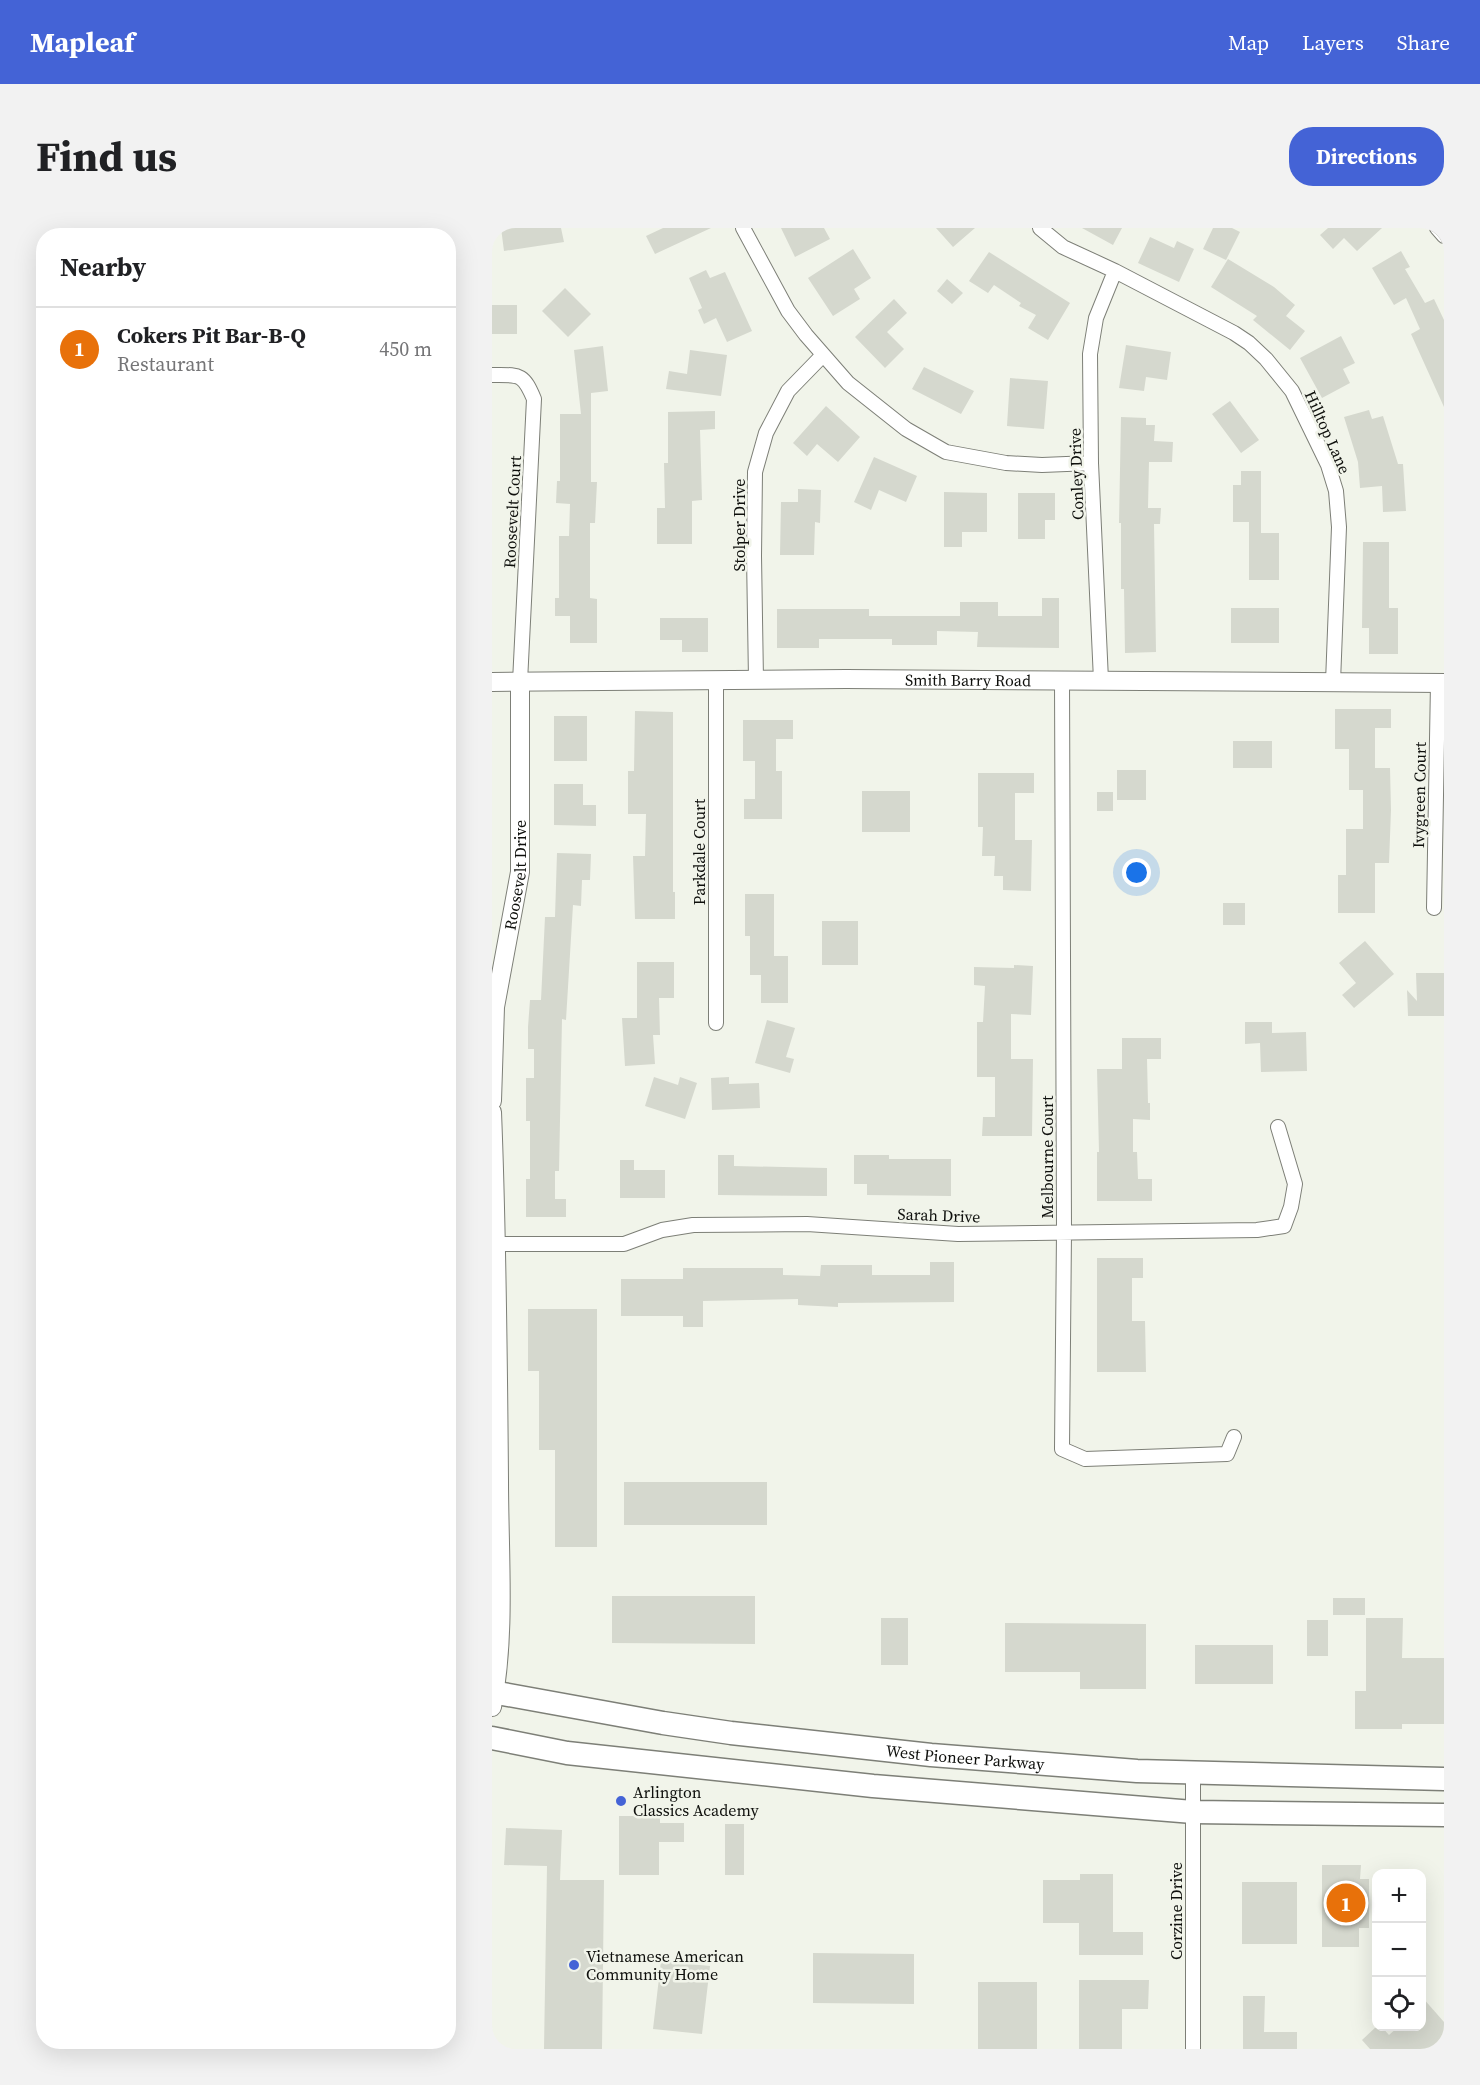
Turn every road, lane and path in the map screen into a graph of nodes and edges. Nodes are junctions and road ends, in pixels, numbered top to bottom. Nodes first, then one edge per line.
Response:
1 (743, 228) edge
2 (1040, 228) edge
3 (1437, 228) edge
4 (1444, 236) edge
5 (1115, 271) junction
6 (823, 355) junction
7 (492, 375) edge
8 (1091, 463) junction
9 (756, 680) junction
10 (1062, 680) junction
11 (1101, 680) junction
12 (716, 681) junction
13 (492, 682) edge
14 (520, 682) junction
15 (1333, 682) junction
16 (1441, 683) edge
17 (1434, 908) dead end
18 (716, 1023) dead end
19 (492, 1101) edge
20 (492, 1112) edge
21 (1278, 1127) dead end
22 (1064, 1232) junction
23 (495, 1244) edge
24 (1234, 1437) dead end
25 (493, 1697) edge
26 (492, 1738) edge
27 (1193, 1772) junction
28 (1444, 1779) edge
29 (1193, 1812) junction
30 (1444, 1815) edge
31 (1193, 2049) edge

1 - 6 street
2 - 5 street, Hilltop Lane
3 - 4 street
5 - 8 street, Conley Drive
5 - 15 street, Hilltop Lane
6 - 8 street
6 - 9 street, Stolper Drive
7 - 14 street, Roosevelt Court
8 - 11 street, Conley Drive
9 - 10 street, Smith Barry Road
9 - 12 street, Smith Barry Road
10 - 11 street, Smith Barry Road
10 - 22 street, Melbourne Court
11 - 15 street, Smith Barry Road
12 - 14 street, Smith Barry Road
12 - 18 street, Parkdale Court
13 - 14 street, Smith Barry Road
14 - 19 street, Roosevelt Drive
15 - 16 street, Smith Barry Road
16 - 17 street, Ivygreen Court
20 - 23 street
21 - 22 street, Sarah Drive
22 - 23 street, Sarah Drive
22 - 24 street, Melbourne Court
23 - 25 street
25 - 27 main road, West Pioneer Parkway
26 - 29 main road
27 - 28 main road, West Pioneer Parkway
27 - 29 street, Corzine Drive
29 - 30 main road
29 - 31 street, Corzine Drive

